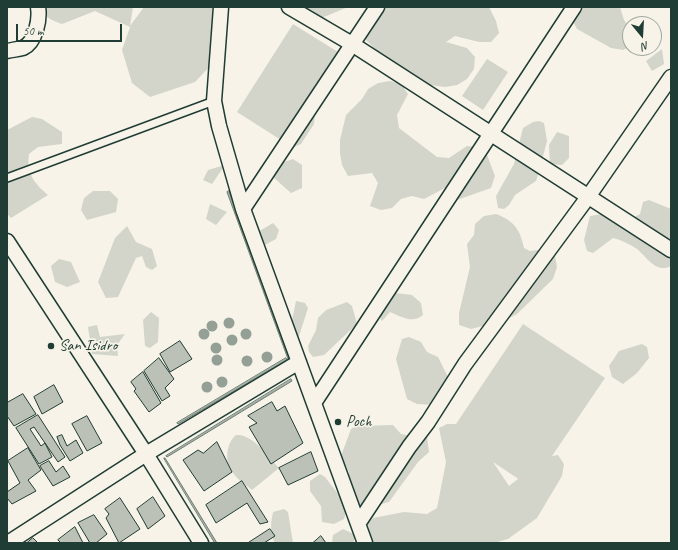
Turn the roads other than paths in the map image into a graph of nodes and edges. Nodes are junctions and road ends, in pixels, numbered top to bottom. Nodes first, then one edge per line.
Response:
1 (38, 7) edge
2 (221, 7) edge
3 (288, 7) edge
4 (377, 7) edge
5 (574, 7) edge
6 (352, 44) junction
7 (7, 51) edge
8 (671, 77) edge
9 (214, 101) junction
10 (491, 134) junction
11 (7, 178) edge
12 (588, 197) junction
13 (243, 209) junction
14 (7, 241) edge
15 (671, 250) edge
16 (299, 362) junction
17 (314, 403) junction
18 (146, 454) junction
19 (358, 524) junction
20 (7, 542) edge
21 (201, 543) edge
22 (365, 543) edge

1 - 7 street
2 - 9 street
3 - 6 street
4 - 6 street
5 - 10 street
6 - 10 street
6 - 13 street
8 - 12 street
9 - 11 lane
9 - 13 street
10 - 12 street
10 - 17 street
12 - 15 street
12 - 19 street
13 - 16 street
14 - 18 street
16 - 17 street
16 - 18 street
17 - 19 street
18 - 20 street
18 - 21 street
19 - 22 street

